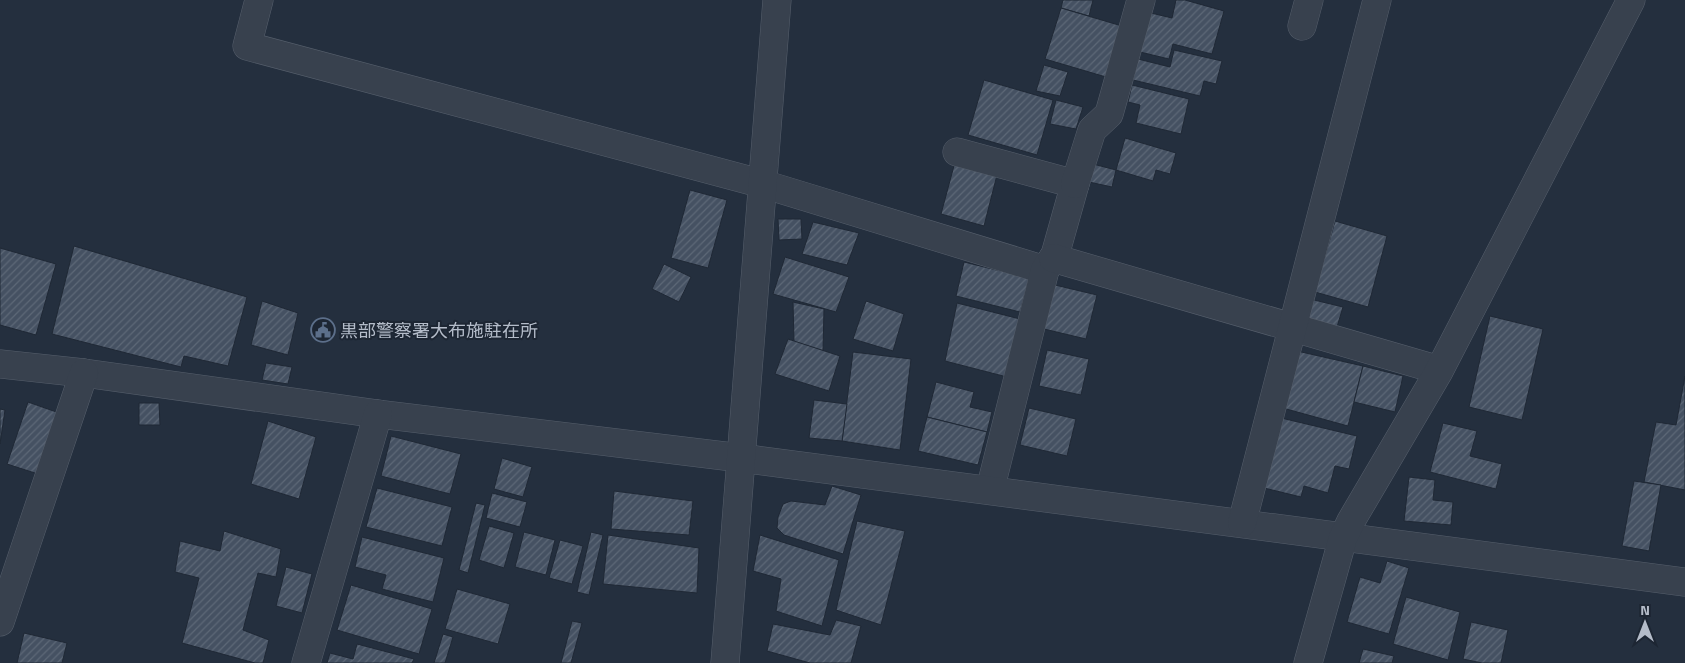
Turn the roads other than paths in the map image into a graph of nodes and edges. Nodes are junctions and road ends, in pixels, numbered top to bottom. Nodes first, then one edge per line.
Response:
1 (259, 0) edge
2 (777, 0) edge
3 (1141, 0) edge
4 (1308, 0) edge
5 (1377, 0) edge
6 (1631, 0) edge
7 (1302, 26) dead end
8 (957, 152) dead end
9 (762, 184) junction
10 (1075, 184) junction
11 (1049, 264) junction
12 (1292, 328) junction
13 (0, 364) edge
14 (1439, 370) junction
15 (84, 373) junction
16 (378, 414) junction
17 (742, 458) junction
18 (990, 490) junction
19 (1242, 523) junction
20 (1343, 538) junction
21 (1685, 582) edge
22 (0, 622) edge
23 (306, 663) edge
24 (725, 663) edge
25 (1308, 663) edge

1 - 9 street
2 - 9 street
3 - 10 street
4 - 7 street
5 - 12 street
6 - 14 street
8 - 10 street
9 - 11 street
9 - 17 street
10 - 11 street
11 - 12 street
11 - 18 street
12 - 14 street
12 - 19 street
13 - 15 street
14 - 20 street
15 - 16 street
15 - 22 street
16 - 17 street
16 - 23 street
17 - 18 street
17 - 24 street
18 - 19 street
19 - 20 street
20 - 21 street
20 - 25 street

